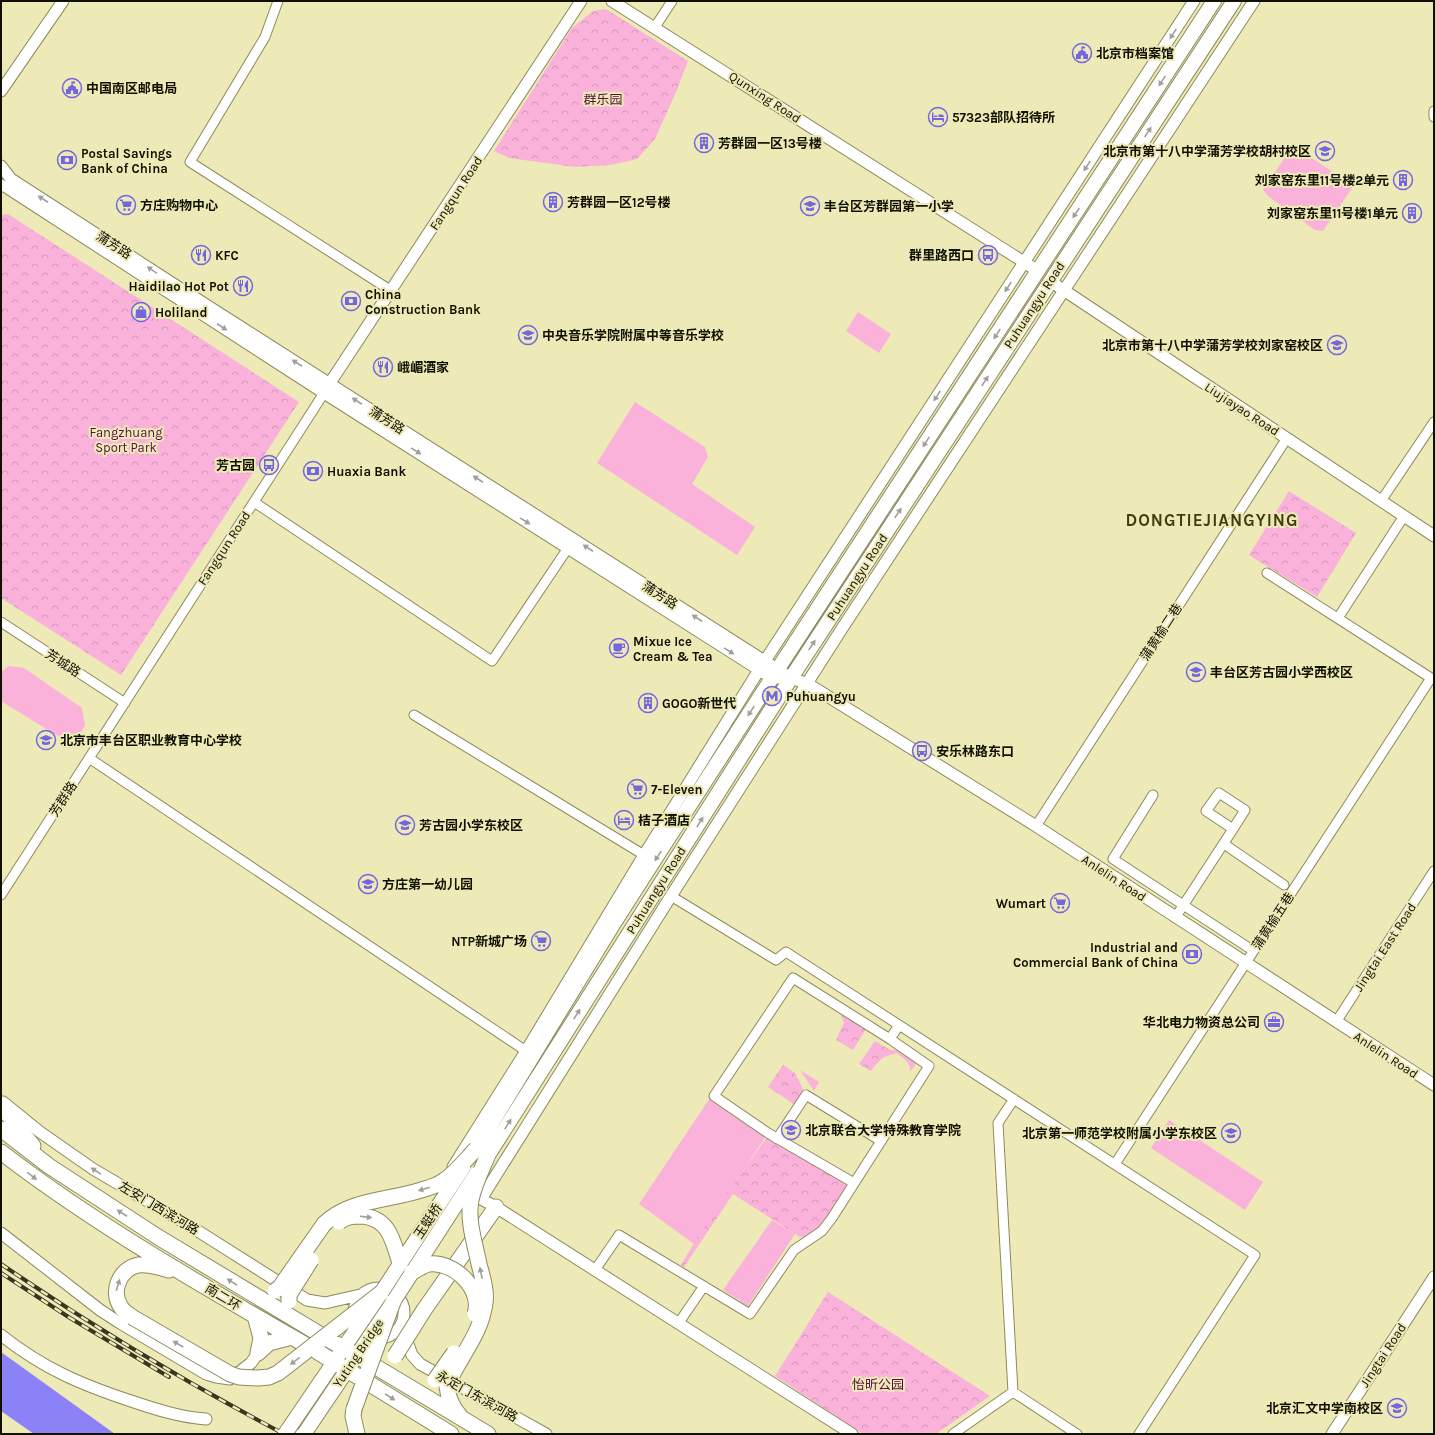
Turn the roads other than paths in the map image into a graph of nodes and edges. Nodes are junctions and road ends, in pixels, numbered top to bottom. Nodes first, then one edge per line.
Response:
1 (63, 1) edge
2 (278, 1) edge
3 (581, 1) edge
4 (612, 1) edge
5 (672, 1) edge
6 (1194, 1) edge
7 (1214, 1) edge
8 (1234, 1) edge
9 (1254, 1) edge
10 (655, 27) junction
11 (1231, 35) junction
12 (1210, 37) junction
13 (1, 91) edge
14 (1434, 111) edge
15 (1434, 117) edge
16 (1, 166) edge
17 (1, 185) edge
18 (1024, 262) junction
19 (1038, 271) junction
20 (1050, 281) junction
21 (390, 290) junction
22 (1064, 291) junction
23 (326, 388) junction
24 (1434, 422) edge
25 (1287, 438) junction
26 (1381, 500) junction
27 (254, 502) junction
28 (1404, 516) junction
29 (1434, 536) edge
30 (568, 548) junction
31 (1267, 572) dead end
32 (1338, 618) junction
33 (1, 622) edge
34 (762, 666) junction
35 (775, 674) junction
36 (791, 678) junction
37 (808, 684) junction
38 (125, 703) junction
39 (414, 714) dead end
40 (89, 758) junction
41 (1153, 796) dead end
42 (1036, 826) junction
43 (1233, 829) dead end
44 (1224, 844) junction
45 (644, 855) junction
46 (1434, 871) edge
47 (1284, 885) dead end
48 (621, 893) junction
49 (1, 895) edge
50 (671, 896) junction
51 (1183, 905) junction
52 (1175, 918) junction
53 (614, 923) junction
54 (1249, 948) dead end
55 (1246, 963) junction
56 (1336, 1022) junction
57 (899, 1025) junction
58 (890, 1039) junction
59 (526, 1051) junction
60 (1434, 1085) edge
61 (1014, 1099) junction
62 (1, 1100) edge
63 (1, 1106) edge
64 (1, 1129) edge
65 (777, 1139) junction
66 (881, 1141) junction
67 (1, 1152) edge
68 (481, 1153) junction
69 (1115, 1164) junction
70 (49, 1166) junction
71 (854, 1183) junction
72 (461, 1187) junction
73 (481, 1199) junction
74 (496, 1207) junction
75 (1, 1233) edge
76 (400, 1264) junction
77 (595, 1270) junction
78 (412, 1272) junction
79 (183, 1273) junction
80 (1434, 1277) edge
81 (704, 1286) junction
82 (382, 1290) junction
83 (395, 1294) junction
84 (360, 1295) junction
85 (254, 1296) junction
86 (255, 1316) junction
87 (295, 1320) junction
88 (678, 1324) junction
89 (401, 1325) junction
90 (358, 1327) junction
91 (1, 1334) edge
92 (370, 1336) junction
93 (292, 1337) junction
94 (358, 1339) junction
95 (258, 1353) junction
96 (395, 1356) junction
97 (372, 1365) junction
98 (398, 1380) junction
99 (441, 1383) junction
100 (1013, 1392) junction
101 (206, 1419) dead end
102 (465, 1421) junction
103 (285, 1434) edge
104 (296, 1434) edge
105 (304, 1434) edge
106 (357, 1434) edge
107 (451, 1434) edge
108 (488, 1434) edge
109 (546, 1434) edge
110 (852, 1434) edge
111 (953, 1434) edge
112 (1077, 1434) edge
113 (1139, 1434) edge
114 (1332, 1434) edge

1 - 13 street
2 - 21 street
3 - 21 street, Fangqun Road
4 - 10 street, Qunxing Road
5 - 10 street
6 -> 18 street
7 -> 19 main road, Puhuangyu Road
8 - 12 main road, Puhuangyu Road
9 - 11 street
10 - 18 street, Qunxing Road
11 - 12 street
11 - 22 street
20 -> 12 main road, Puhuangyu Road
14 - 15 street
23 -> 16 street, 蒲芳路
17 -> 23 street, 蒲芳路
18 - 19 street, Qunxing Road
18 -> 34 street
19 -> 35 main road, Puhuangyu Road
20 - 22 street, Liujiayao Road
36 -> 20 main road, Puhuangyu Road
21 - 23 street, Fangqun Road
22 - 25 street, Liujiayao Road
22 - 37 street
23 - 27 street, Fangqun Road
23 -> 30 street, 蒲芳路
34 -> 23 street, 蒲芳路
24 - 26 street
25 - 26 street, Liujiayao Road
25 - 42 street, 蒲黄榆二巷
26 - 28 street, Liujiayao Road
27 - 30 street
27 - 38 street, Fangqun Road
28 - 29 street, Liujiayao Road
28 - 32 street
30 -> 34 street, 蒲芳路
31 - 32 street
32 - 55 street, 蒲黄榆五巷
33 - 38 street, 芳城路
34 - 35 street, 蒲芳路
34 - 45 street
35 - 36 street, 蒲芳路
35 -> 53 main road, Puhuangyu Road
36 - 37 street, Anlelin Road
68 -> 36 main road, Puhuangyu Road
37 - 42 street, Anlelin Road
37 - 50 street
38 - 40 street, 芳群路
39 - 45 street
40 - 49 street, 芳群路
40 - 59 street
41 - 51 street
42 - 52 street, Anlelin Road
43 - 44 street
44 - 47 street
44 - 51 street
45 - 48 street
46 - 56 street, Jingtai East Road
48 - 53 main road
48 - 59 street
50 - 57 street
50 - 73 street
51 - 52 street
51 - 54 street
52 - 55 street, Anlelin Road
53 - 68 main road, Puhuangyu Road
55 - 56 street, Anlelin Road
55 - 69 street, 蒲黄榆五巷
56 - 60 street, Anlelin Road
57 - 58 street
57 - 61 street
58 - 65 street
58 - 66 street
59 - 72 street
61 - 69 street
61 - 100 street
84 -> 62 street, 左安门西滨河路
63 - 70 highway
64 - 70 highway
65 - 66 street
65 - 71 street
66 - 71 street
67 -> 79 highway, 南二环
68 - 76 main road, 玉蜓桥, bridge
68 - 78 main road, 玉蜓桥, bridge
68 -> 85 highway, bridge
99 -> 68 highway, bridge
69 - 113 street
85 -> 70 highway, 南二环
71 - 81 street
72 - 73 street
72 - 83 street
73 - 74 street
74 - 77 street
74 - 96 highway, bridge
75 - 95 street
76 - 82 main road, 玉蜓桥, bridge
87 -> 76 highway, bridge
77 - 81 street
77 - 88 street
78 - 83 main road, Yuting Bridge, bridge
78 - 99 highway, bridge
82 -> 79 highway, bridge
79 - 86 highway, 南二环
80 - 114 street, Jingtai Road
81 - 88 street
82 - 83 street
82 - 84 street
82 - 103 main road, Yuting Bridge, bridge
83 - 89 street
83 - 105 main road, Yuting Bridge, bridge
83 - 106 highway, bridge
84 - 90 street
85 - 87 highway, 南二环
86 - 93 highway, 南二环
86 - 95 highway
87 - 97 highway, 南二环, bridge
88 - 110 street
89 - 92 street
89 - 109 street, 永定门东滨河路
90 - 92 street
90 - 94 street
91 - 101 street
92 - 94 street
93 - 95 highway
93 -> 107 highway, 南二环, bridge
94 - 104 street
96 - 97 highway
96 - 98 highway
97 - 98 highway, 南二环
98 - 99 highway
98 - 102 highway, 南二环
99 - 102 highway
100 - 111 street
100 - 112 street
102 - 108 highway, 南二环

